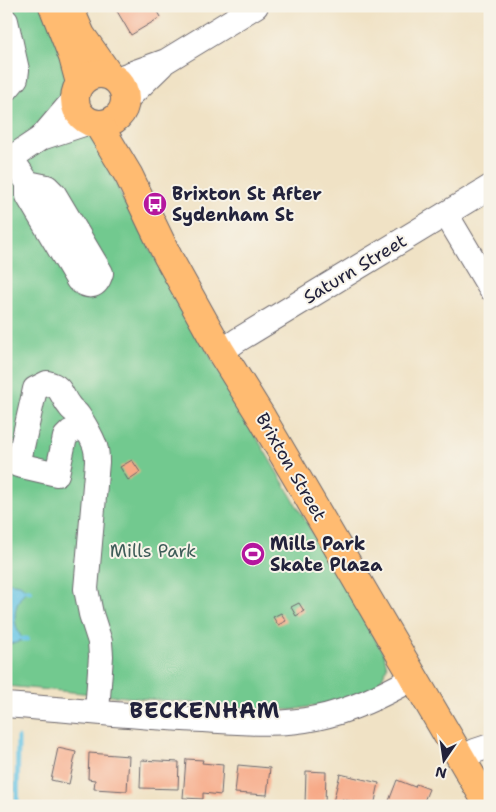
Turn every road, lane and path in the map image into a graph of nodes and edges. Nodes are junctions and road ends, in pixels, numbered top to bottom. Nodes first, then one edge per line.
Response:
1 (53, 6) edge
2 (69, 6) edge
3 (256, 6) edge
4 (6, 21) edge
5 (6, 90) edge
6 (119, 90) junction
7 (77, 91) junction
8 (94, 123) junction
9 (41, 138) junction
10 (9, 159) edge
11 (129, 176) junction
12 (28, 183) dead end
13 (490, 186) edge
14 (446, 214) junction
15 (490, 288) edge
16 (221, 352) junction
17 (85, 426) dead end
18 (414, 678) junction
19 (6, 705) edge
20 (97, 712) junction
21 (490, 746) edge
22 (461, 759) junction
23 (489, 806) edge

1 - 7 main road, Brixton Street
2 - 6 main road, Brixton Street
3 - 6 street
4 - 5 street
6 - 7 main road
6 - 8 main road
6 - 11 main road, Brixton Street
7 - 8 main road, Brixton Street
7 - 9 street
8 - 9 street
8 - 11 main road, Brixton Street
9 - 10 street
10 - 12 street
11 - 16 main road, Brixton Street
13 - 14 street, Saturn Street
14 - 15 street
14 - 16 street, Saturn Street
16 - 18 main road, Brixton Street
17 - 20 street
18 - 20 street
18 - 22 main road, Brixton Street
19 - 20 street
21 - 22 street
22 - 23 main road, Brixton Street

